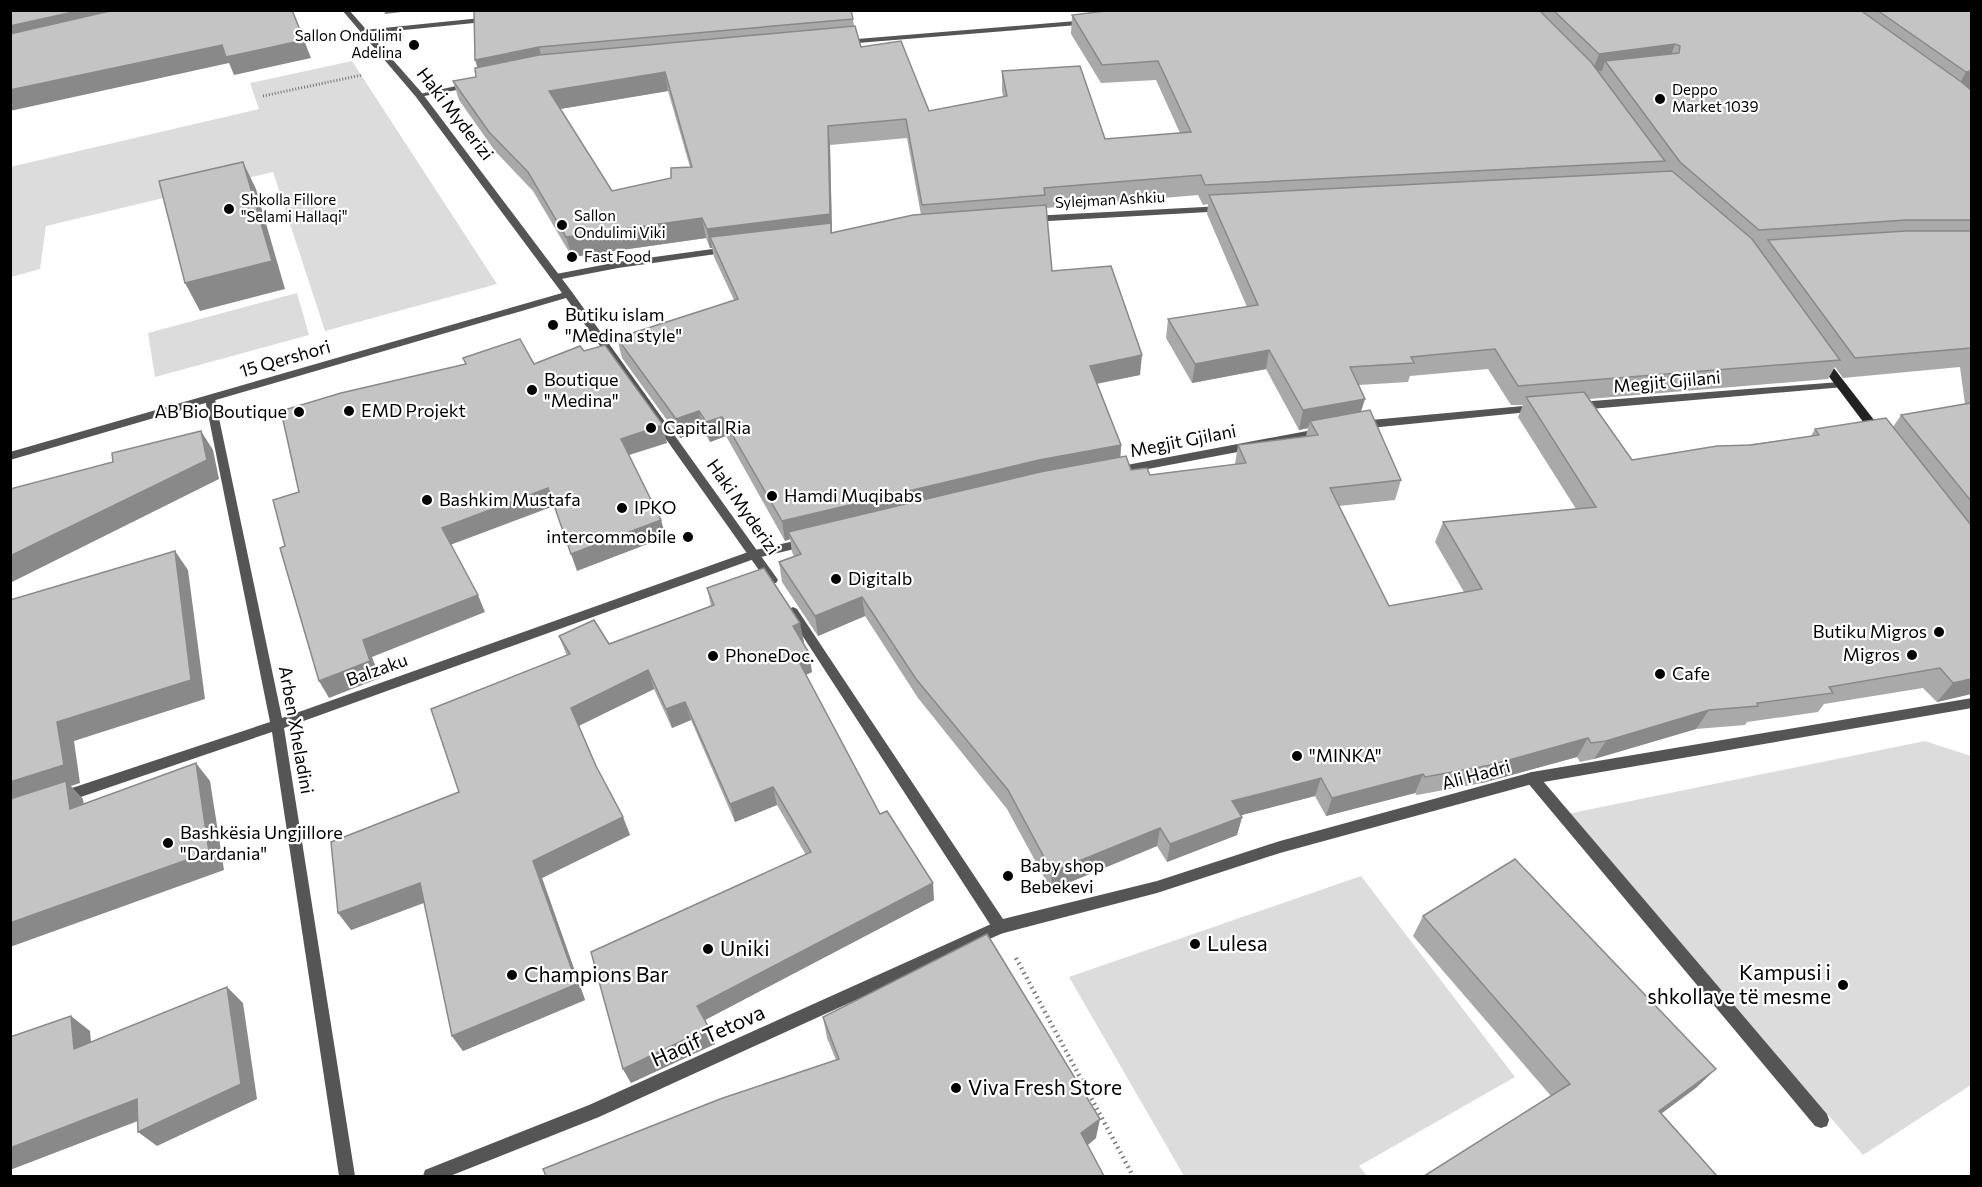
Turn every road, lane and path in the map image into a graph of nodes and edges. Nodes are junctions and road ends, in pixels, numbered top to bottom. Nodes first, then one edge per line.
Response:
1 (345, 10) edge
2 (1084, 10) edge
3 (501, 18) edge
4 (1101, 21) edge
5 (1090, 22) junction
6 (364, 32) junction
7 (832, 44) edge
8 (395, 68) junction
9 (476, 83) edge
10 (419, 95) junction
11 (262, 96) dead end
12 (1240, 208) edge
13 (1016, 221) edge
14 (737, 249) edge
15 (556, 277) junction
16 (569, 294) junction
17 (1814, 348) edge
18 (1840, 385) junction
19 (210, 399) junction
20 (1568, 407) edge
21 (1545, 408) edge
22 (1884, 441) edge
23 (10, 456) edge
24 (1109, 472) edge
25 (823, 538) edge
26 (755, 555) junction
27 (1971, 703) edge
28 (277, 725) junction
29 (1532, 778) junction
30 (55, 800) edge
31 (1000, 927) junction
32 (1821, 1120) dead end
33 (347, 1176) edge
34 (431, 1176) edge
35 (1133, 1176) edge

1 - 6 street, Haki Myderizi
2 - 5 street
3 - 6 street
4 - 5 street
5 - 7 street
6 - 8 street, Haki Myderizi
8 - 10 street, Haki Myderizi
8 - 11 path
9 - 10 street
10 - 15 street, Haki Myderizi
12 - 13 street, Sylejman Ashkiu
14 - 15 street
15 - 16 street, Haki Myderizi
16 - 19 street, 15 Qershori
16 - 26 street, Haki Myderizi
17 - 18 main road
18 - 20 street, Megjit Gjilani
18 - 22 main road
19 - 23 street, 15 Qershori
19 - 28 street, Arben Xheladini
21 - 24 street, Megjit Gjilani
25 - 26 street
26 - 28 street, Balzaku
26 - 31 street, Haki Myderizi
27 - 29 street, Ali Hadri
28 - 30 street, Balzaku
28 - 33 street, Arben Xheladini
29 - 31 street, Ali Hadri
29 - 32 street
31 - 34 street, Haqif Tetova
31 - 35 path

